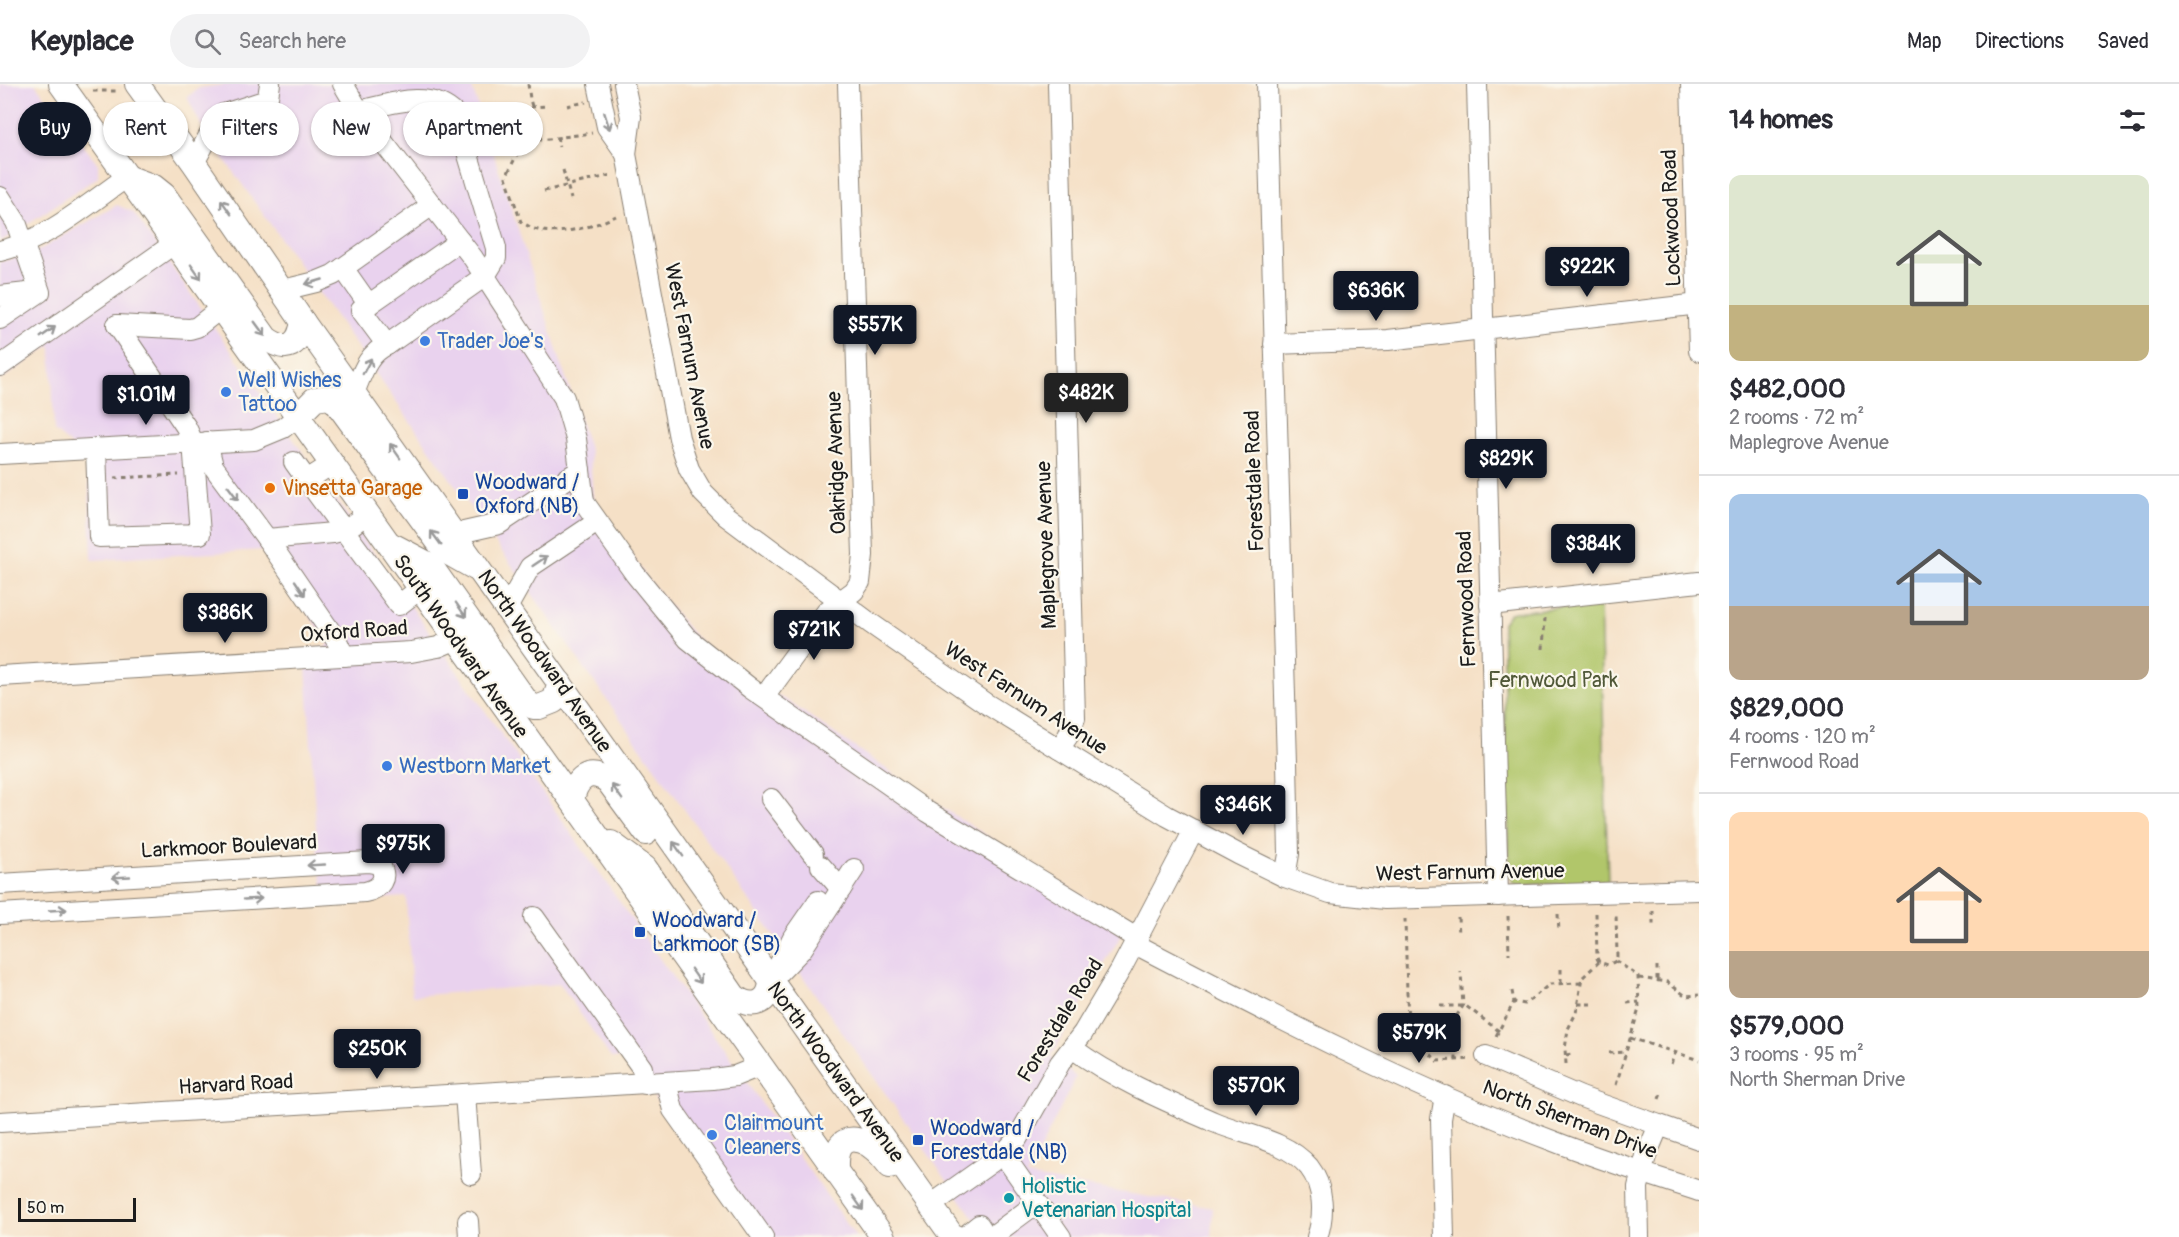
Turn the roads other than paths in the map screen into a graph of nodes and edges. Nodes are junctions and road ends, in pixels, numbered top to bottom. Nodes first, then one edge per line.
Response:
1 (61, 84) edge
2 (270, 84) edge
3 (343, 84) edge
4 (624, 84) edge
5 (848, 84) edge
6 (1058, 84) edge
7 (1267, 84) edge
8 (1477, 84) edge
9 (1691, 84) edge
10 (129, 87) edge
11 (593, 93) edge
12 (354, 102) edge
13 (391, 103) edge
14 (391, 152) edge
15 (194, 163) junction
16 (628, 163) junction
17 (127, 177) junction
18 (0, 197) edge
19 (432, 205) junction
20 (460, 240) junction
21 (174, 243) junction
22 (23, 244) junction
23 (0, 251) edge
24 (343, 268) junction
25 (485, 276) junction
26 (283, 290) junction
27 (40, 292) junction
28 (0, 296) edge
29 (1698, 304) edge
30 (369, 305) junction
31 (221, 308) junction
32 (0, 319) edge
33 (303, 322) junction
34 (1483, 328) junction
35 (1274, 344) junction
36 (387, 345) junction
37 (1699, 351) edge
38 (0, 366) edge
39 (354, 393) junction
40 (298, 416) junction
41 (200, 442) junction
42 (96, 448) junction
43 (0, 454) edge
44 (294, 462) dead end
45 (332, 464) junction
46 (580, 470) junction
47 (307, 480) junction
48 (367, 514) junction
49 (597, 522) junction
50 (345, 530) junction
51 (455, 534) junction
52 (267, 539) junction
53 (389, 544) junction
54 (482, 572) junction
55 (1699, 582) edge
56 (421, 588) junction
57 (842, 601) junction
58 (1490, 605) junction
59 (507, 608) junction
60 (457, 639) junction
61 (344, 656) junction
62 (0, 676) edge
63 (560, 683) junction
64 (764, 697) junction
65 (1059, 749) junction
66 (771, 799) dead end
67 (572, 800) junction
68 (590, 827) junction
69 (1194, 830) junction
70 (854, 870) dead end
71 (827, 872) junction
72 (1285, 877) junction
73 (0, 884) edge
74 (1699, 890) edge
75 (1498, 896) junction
76 (0, 914) edge
77 (534, 917) dead end
78 (1136, 941) junction
79 (748, 948) junction
80 (771, 981) junction
81 (1072, 1048) junction
82 (1481, 1058) road end
83 (760, 1066) junction
84 (666, 1082) junction
85 (645, 1084) junction
86 (465, 1094) junction
87 (1445, 1096) junction
88 (0, 1122) edge
89 (1659, 1125) junction
90 (1699, 1139) edge
91 (1003, 1154) junction
92 (837, 1172) junction
93 (1641, 1172) junction
94 (471, 1174) dead end
95 (1699, 1191) edge
96 (1037, 1203) junction
97 (931, 1205) junction
98 (763, 1237) edge
99 (883, 1237) edge
100 (953, 1237) edge
101 (964, 1237) edge
102 (989, 1237) edge
103 (1061, 1237) edge
104 (1317, 1237) edge
105 (1444, 1237) edge
106 (1639, 1237) edge

1 - 17 main road, South Woodward Avenue
2 - 15 street
3 - 12 street, North Sherman Drive
4 - 16 street, West Farnum Avenue
5 - 57 street, Oakridge Avenue
6 - 65 street, Maplegrove Avenue
7 - 35 street, Forestdale Road
8 - 34 street, Fernwood Road
9 - 29 street, Lockwood Road
10 - 15 main road, North Woodward Avenue
11 -> 16 street, West Farnum Avenue
13 - 25 street
14 - 19 street, North Sherman Drive
26 -> 15 main road, North Woodward Avenue
16 - 57 street, West Farnum Avenue
17 - 21 main road, South Woodward Avenue
17 - 22 street
17 -> 33 main road
18 - 22 street
19 - 20 street, North Sherman Drive
19 - 24 street
20 - 25 street, North Sherman Drive
20 - 30 street
21 -> 31 main road, South Woodward Avenue
38 -> 21 street
22 - 23 street
22 - 27 street
24 -> 26 street
24 - 30 street
25 - 36 street
25 - 46 street, North Sherman Drive
26 - 33 main road, North Woodward Avenue
27 - 28 street
27 - 32 street
29 - 34 street
29 - 37 street, Lockwood Road
30 - 36 street
31 - 40 main road, South Woodward Avenue
31 - 41 street
33 - 39 main road, North Woodward Avenue
34 - 35 street
34 - 58 street, Fernwood Road
35 - 72 street, Forestdale Road
39 -> 36 street
51 -> 39 main road, North Woodward Avenue
40 - 41 street
40 - 45 main road, South Woodward Avenue
54 -> 40 main road
41 - 42 street
41 - 42 street
41 -> 52 street
42 - 43 street
44 - 47 street
45 - 47 street
45 - 48 main road, South Woodward Avenue
46 - 49 street, North Sherman Drive
46 - 51 street
47 - 50 street
48 - 50 street
48 - 53 main road, South Woodward Avenue
59 -> 49 street
49 - 64 street, North Sherman Drive
50 - 52 street
50 - 56 street
51 - 54 main road, North Woodward Avenue
52 -> 61 street
53 - 56 main road, South Woodward Avenue
53 -> 63 main road
54 - 59 main road, North Woodward Avenue
55 - 58 street
56 - 60 main road, South Woodward Avenue
57 - 64 street, Oakridge Avenue
57 - 65 street, West Farnum Avenue
58 - 75 street, Fernwood Road
59 - 63 main road, North Woodward Avenue
60 - 61 street, Oxford Road
60 - 67 main road, South Woodward Avenue
61 - 62 street, Oxford Road
79 -> 63 main road, North Woodward Avenue
64 - 78 street, North Sherman Drive
65 - 69 street, West Farnum Avenue
66 - 71 street
67 - 68 main road, South Woodward Avenue
79 -> 67 main road
68 - 80 main road
68 -> 83 main road, South Woodward Avenue
69 - 72 street, West Farnum Avenue
69 - 78 street, Forestdale Road
70 - 71 street
71 - 80 street
72 - 75 street, West Farnum Avenue
76 -> 73 street, Larkmoor Boulevard
74 - 75 street, West Farnum Avenue
77 - 85 street
78 - 81 street, Forestdale Road
78 - 87 street, North Sherman Drive
79 - 80 main road, North Woodward Avenue
80 - 97 main road, North Woodward Avenue
81 - 91 street, Forestdale Road
81 - 104 street
82 - 89 street
83 - 84 street, Harvard Road
83 - 92 main road, South Woodward Avenue
84 - 85 street, Harvard Road
84 - 98 street
85 - 86 street, Harvard Road
86 - 88 street, Harvard Road
86 - 94 street
87 - 93 street, North Sherman Drive
87 - 105 street
89 - 90 street
89 - 93 street
91 - 96 street
91 - 97 street, Forestdale Road
92 - 97 main road
92 -> 99 main road, South Woodward Avenue
93 - 95 street, North Sherman Drive
93 - 106 street
96 - 102 street
96 - 103 street
97 - 100 main road, North Woodward Avenue
101 - 102 street

